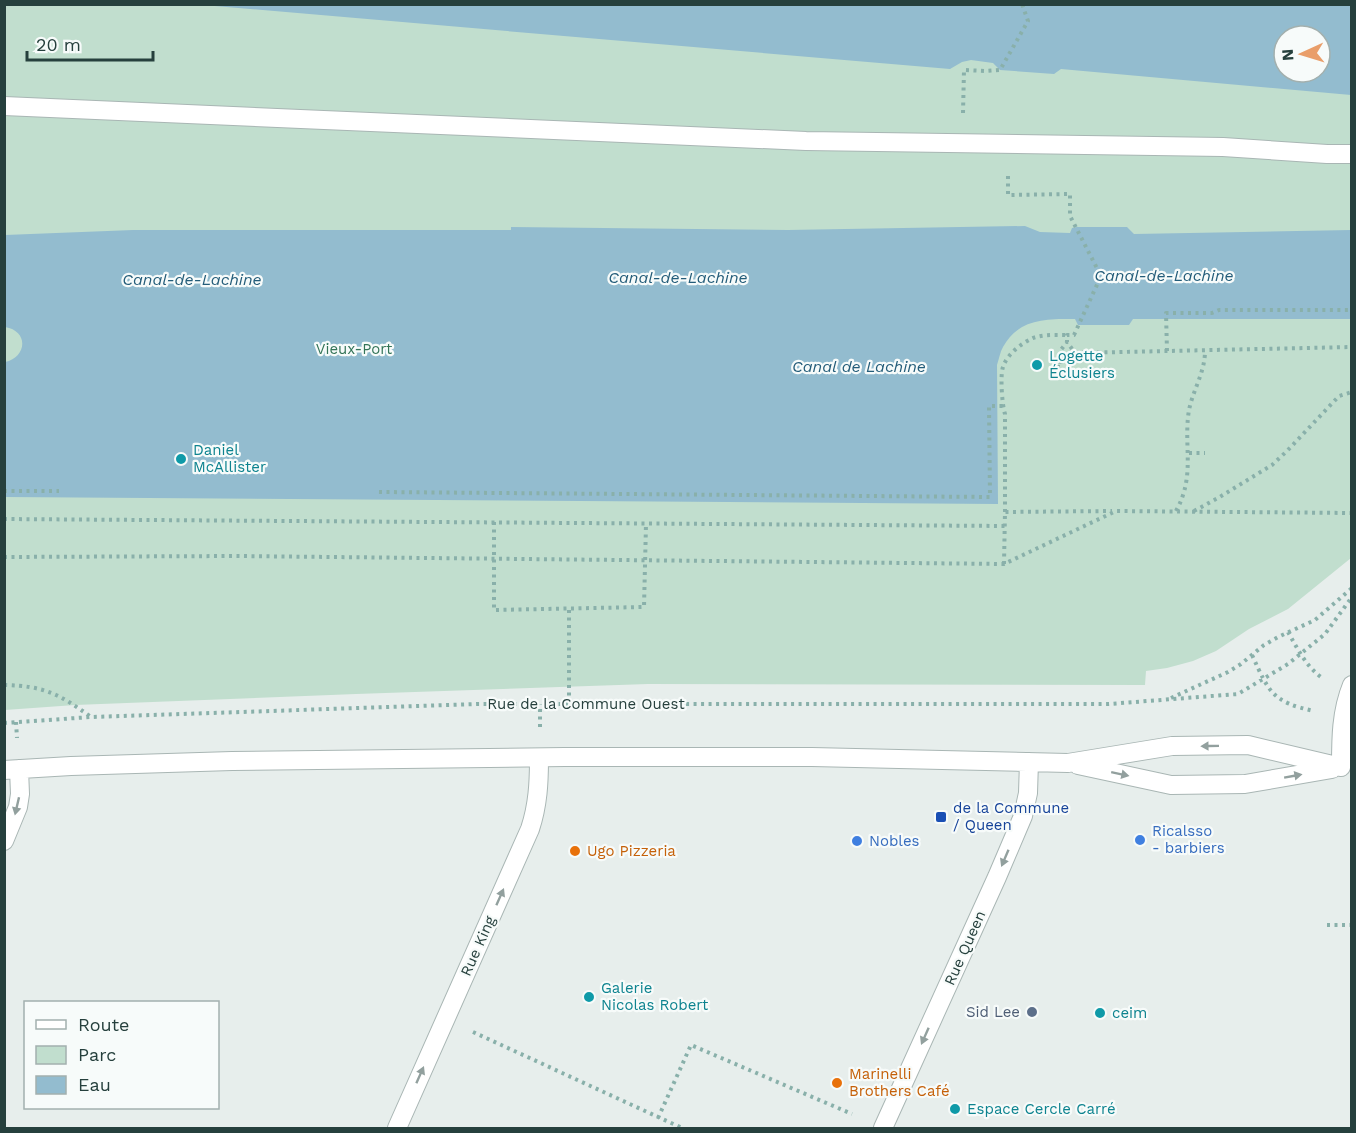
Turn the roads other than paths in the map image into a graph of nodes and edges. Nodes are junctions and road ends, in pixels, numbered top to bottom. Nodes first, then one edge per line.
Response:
1 (4, 106) edge
2 (1352, 154) edge
3 (1350, 689) edge
4 (539, 758) junction
5 (1029, 762) junction
6 (1068, 763) junction
7 (1346, 767) edge
8 (12, 770) edge
9 (4, 841) edge
10 (397, 1128) edge
11 (883, 1128) edge

1 - 2 street
3 - 7 street
4 - 5 street
4 - 8 street
10 -> 4 street, Rue King
5 - 6 street
5 -> 11 street, Rue Queen
6 -> 7 street
7 -> 6 street
8 -> 9 street

